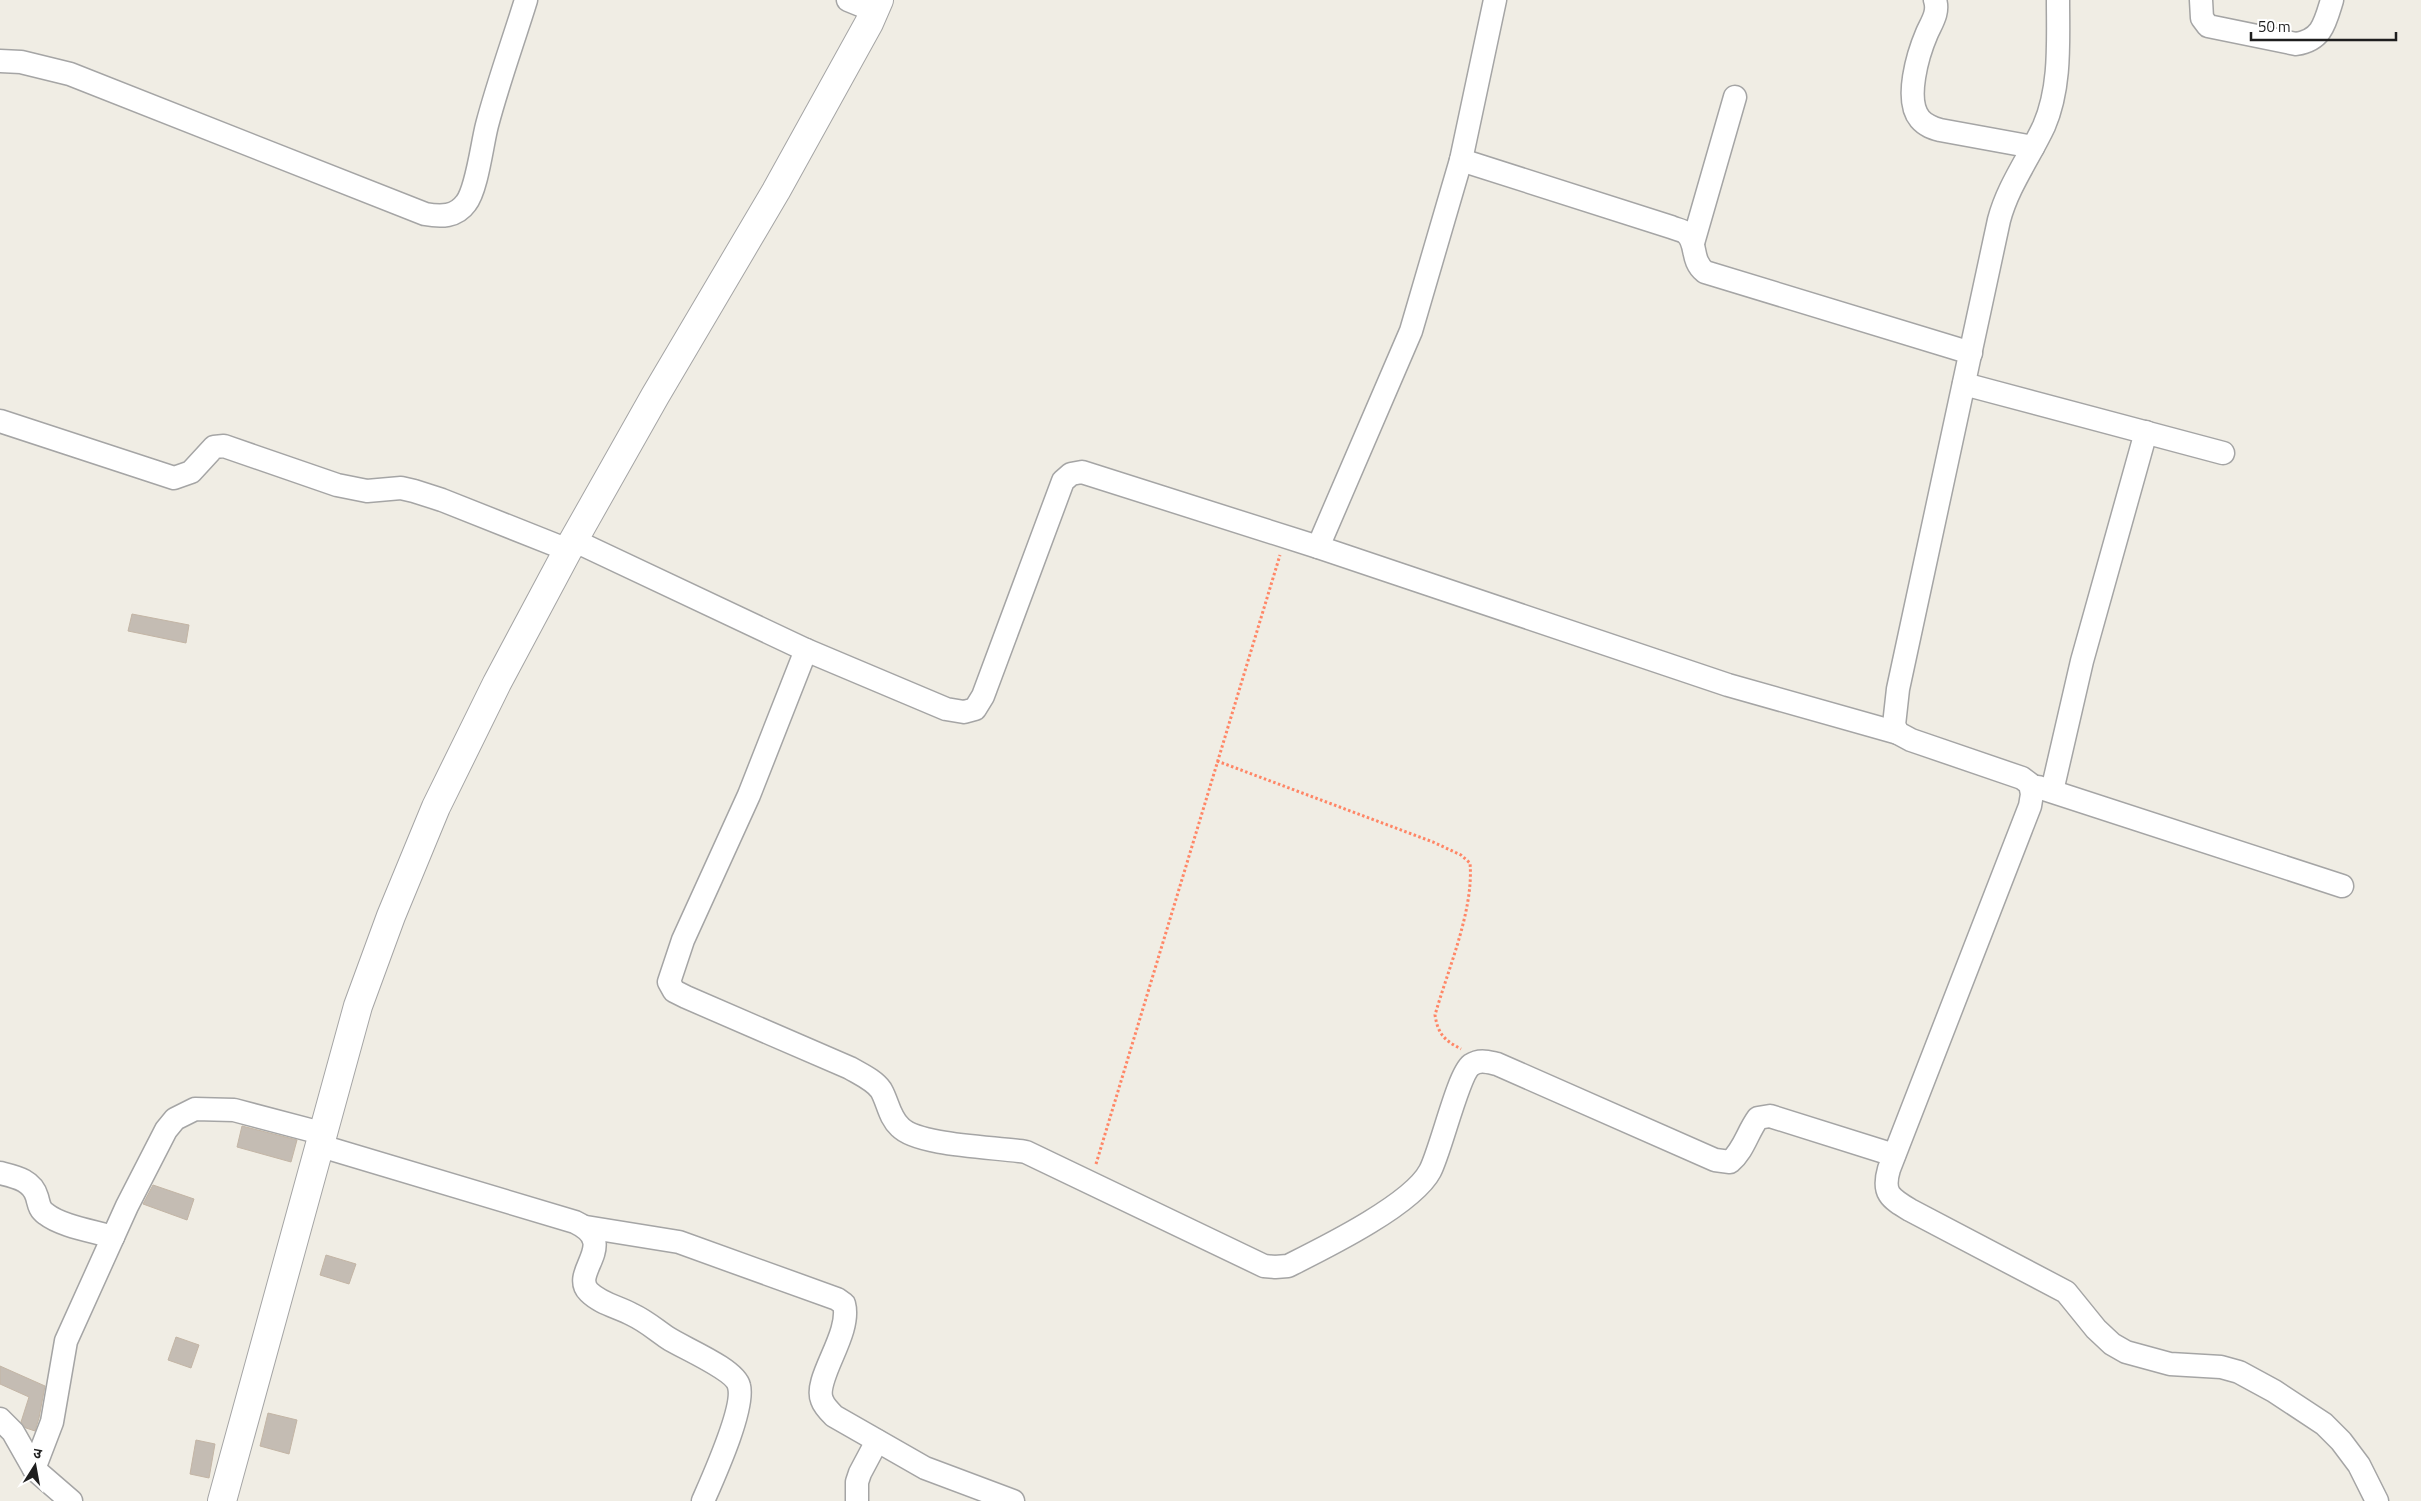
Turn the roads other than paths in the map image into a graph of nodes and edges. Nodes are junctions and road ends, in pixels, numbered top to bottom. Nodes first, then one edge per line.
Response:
1 (526, 0) edge
2 (848, 0) edge
3 (1495, 0) edge
4 (1935, 0) edge
5 (2058, 0) edge
6 (2201, 0) edge
7 (2332, 0) edge
8 (877, 5) edge
9 (0, 61) edge
10 (1735, 97) dead end
11 (2033, 147) junction
12 (1461, 160) junction
13 (1692, 243) junction
14 (1971, 353) junction
15 (1964, 384) junction
16 (0, 421) edge
17 (2146, 432) junction
18 (2223, 453) dead end
19 (572, 546) junction
20 (1318, 547) junction
21 (806, 650) junction
22 (1898, 733) junction
23 (2030, 784) junction
24 (2052, 791) junction
25 (2342, 886) dead end
26 (323, 1140) junction
27 (1894, 1155) junction
28 (0, 1173) edge
29 (586, 1228) junction
30 (112, 1237) junction
31 (0, 1419) edge
32 (877, 1441) junction
33 (34, 1469) junction
34 (71, 1501) edge
35 (222, 1501) edge
36 (703, 1501) edge
37 (857, 1501) edge
38 (1013, 1501) edge
39 (2378, 1501) edge

1 - 9 street
2 - 8 street
3 - 12 street
4 - 11 street
5 - 11 street
6 - 7 street
8 - 19 street
10 - 13 street
11 - 14 street
12 - 13 street
12 - 20 street
13 - 14 street
14 - 15 street
15 - 17 street
15 - 22 street
16 - 19 street
17 - 18 street
17 - 24 street
19 - 21 street
19 - 26 street
20 - 21 street
20 - 22 street
21 - 27 street
22 - 23 street
23 - 24 street
23 - 27 street
24 - 25 street
26 - 29 street
26 - 30 street
26 - 35 street
27 - 39 street
28 - 30 street
29 - 32 street
29 - 36 street
30 - 33 street
31 - 33 street
32 - 37 street
32 - 38 street
33 - 34 street

